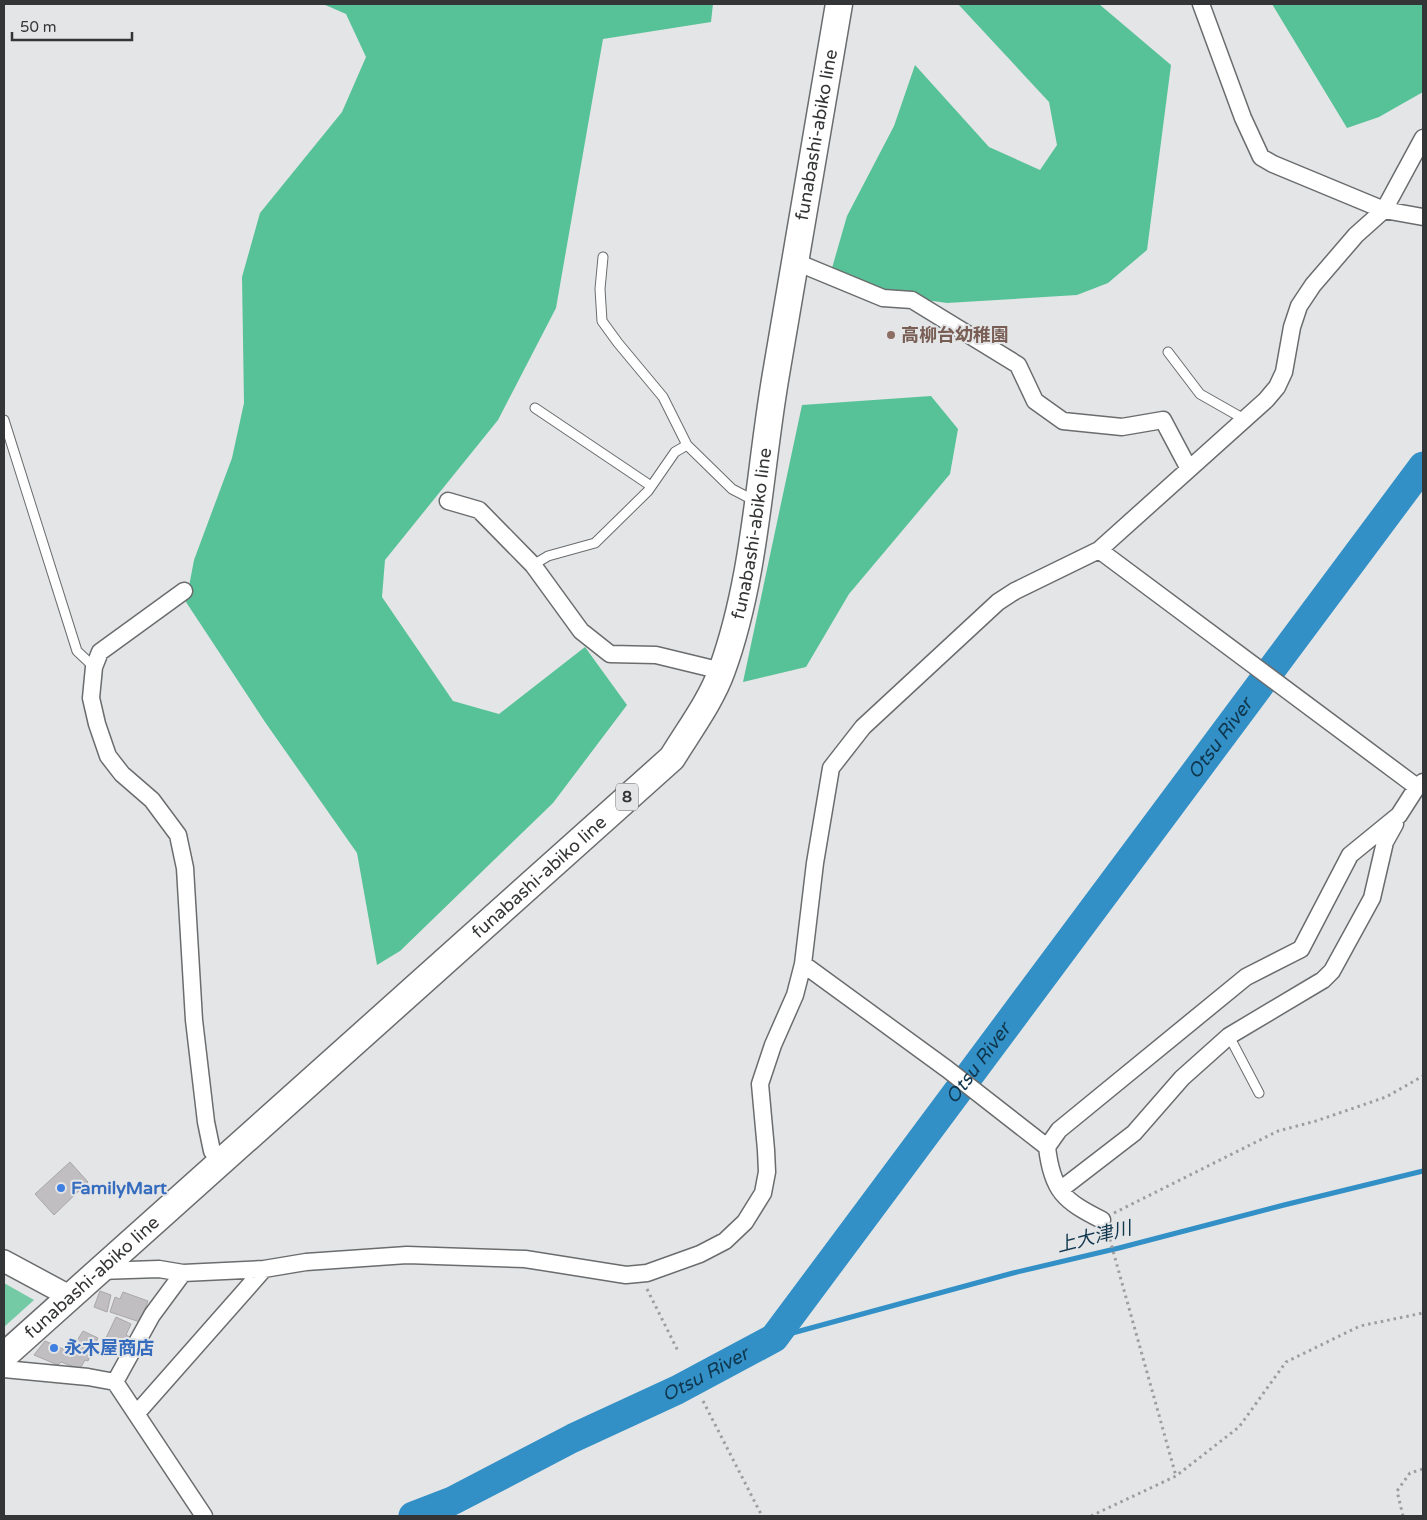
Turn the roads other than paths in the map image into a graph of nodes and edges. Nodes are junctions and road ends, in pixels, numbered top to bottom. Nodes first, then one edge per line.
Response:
1 (839, 4) edge
2 (1201, 4) edge
3 (1423, 138) edge
4 (1384, 210) junction
5 (1423, 217) edge
6 (603, 257) dead end
7 (796, 262) junction
8 (1168, 352) dead end
9 (536, 408) dead end
10 (4, 420) edge
11 (1244, 420) junction
12 (688, 445) junction
13 (1189, 469) junction
14 (651, 486) junction
15 (448, 500) dead end
16 (757, 503) junction
17 (1099, 550) junction
18 (533, 565) junction
19 (184, 591) dead end
20 (94, 667) junction
21 (722, 671) junction
22 (1420, 785) edge
23 (1399, 815) junction
24 (803, 964) junction
25 (1229, 1036) junction
26 (1259, 1093) dead end
27 (1047, 1147) junction
28 (221, 1160) junction
29 (1060, 1190) junction
30 (1102, 1220) road end
31 (4, 1261) edge
32 (264, 1269) junction
33 (99, 1271) junction
34 (184, 1273) junction
35 (69, 1296) junction
36 (4, 1356) edge
37 (4, 1369) edge
38 (115, 1382) junction
39 (137, 1413) junction
40 (204, 1516) edge

1 - 7 main road, funabashi-abiko line / 8
2 - 4 street
3 - 4 street
4 - 5 street
4 - 11 street
6 - 12 lane
7 - 13 street
7 - 16 main road, funabashi-abiko line / 8
8 - 11 lane
9 - 14 lane
10 - 20 lane
11 - 13 street
12 - 14 lane
12 - 16 lane
13 - 17 street
14 - 18 lane
15 - 18 street
16 - 21 main road, funabashi-abiko line / 8
17 - 22 street
17 - 24 street
18 - 21 street
19 - 20 street
20 - 28 street
21 - 28 main road, funabashi-abiko line / 8
22 - 23 street
23 - 25 street
23 - 27 street
24 - 27 street
24 - 32 street
25 - 26 lane
25 - 29 street
27 - 29 street
28 - 33 main road, funabashi-abiko line / 8
29 - 30 street
31 - 35 street
32 - 34 street
32 - 39 street
33 - 34 street
33 - 35 main road, funabashi-abiko line / 8
34 - 38 street
35 - 36 main road, funabashi-abiko line / 8
37 - 38 street
38 - 39 street
39 - 40 street

